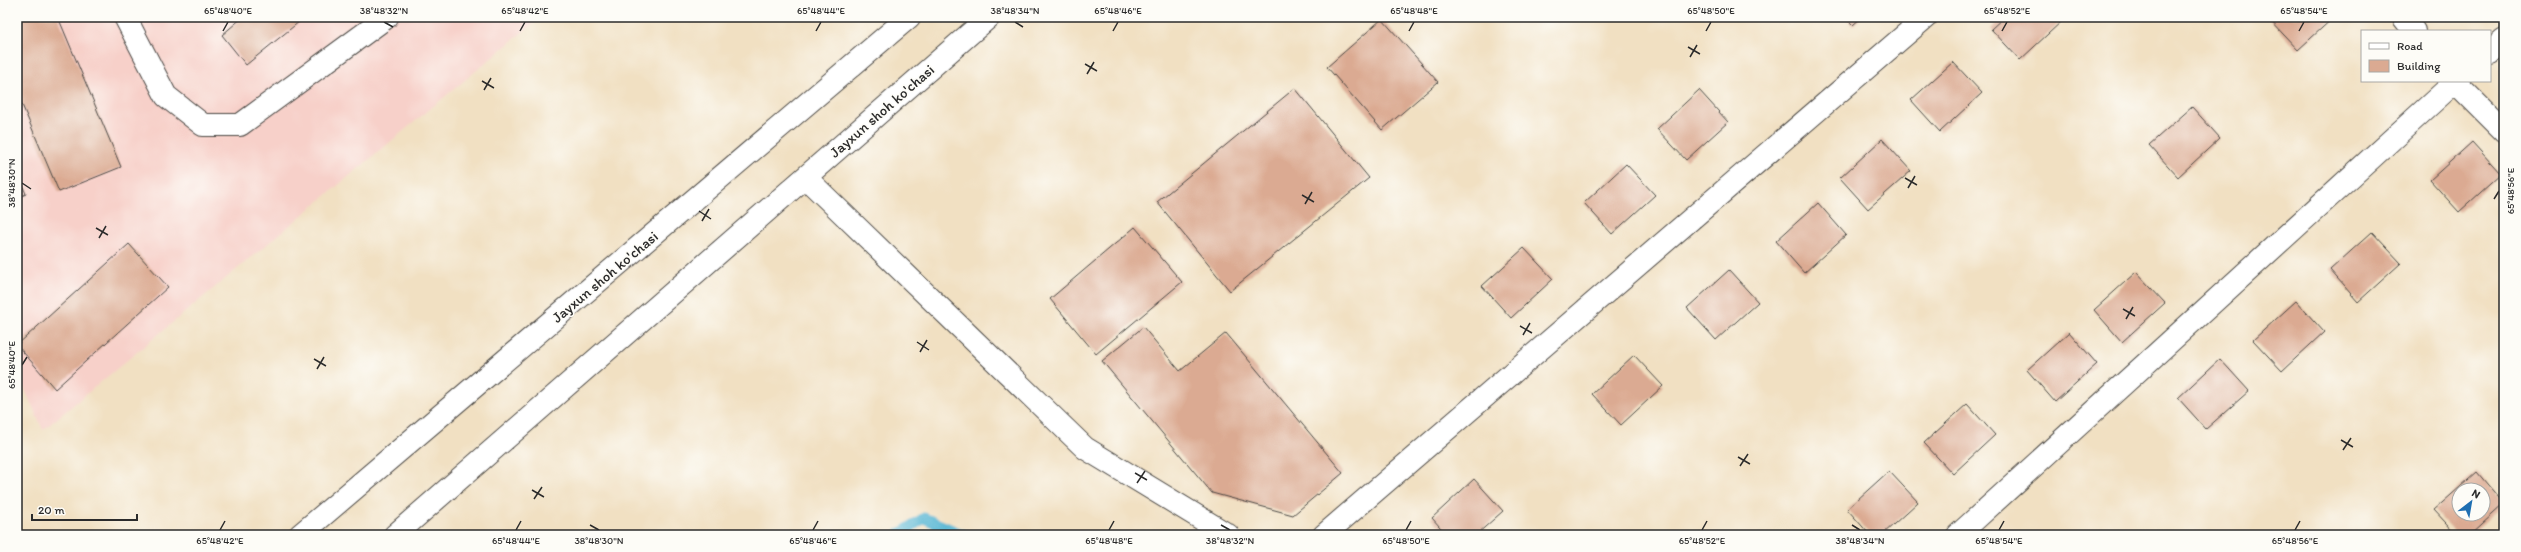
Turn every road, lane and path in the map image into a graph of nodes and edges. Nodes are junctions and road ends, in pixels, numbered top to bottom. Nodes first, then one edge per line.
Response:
1 (387, 17) edge
2 (909, 17) edge
3 (989, 17) edge
4 (1926, 17) edge
5 (2402, 17) edge
6 (132, 20) edge
7 (2413, 30) edge
8 (2504, 40) edge
9 (2491, 51) edge
10 (2454, 82) edge
11 (2456, 82) edge
12 (2504, 131) edge
13 (806, 178) junction
14 (300, 535) edge
15 (395, 535) edge
16 (1228, 535) edge
17 (1324, 535) edge
18 (1958, 535) edge

1 - 6 main road
2 - 14 main road, Jayxun shoh ko'chasi
3 - 13 main road, Jayxun shoh ko'chasi
4 - 17 main road
5 - 7 main road
8 - 9 main road
10 - 18 main road
11 - 12 main road
13 - 15 main road, Jayxun shoh ko'chasi
13 - 16 main road

